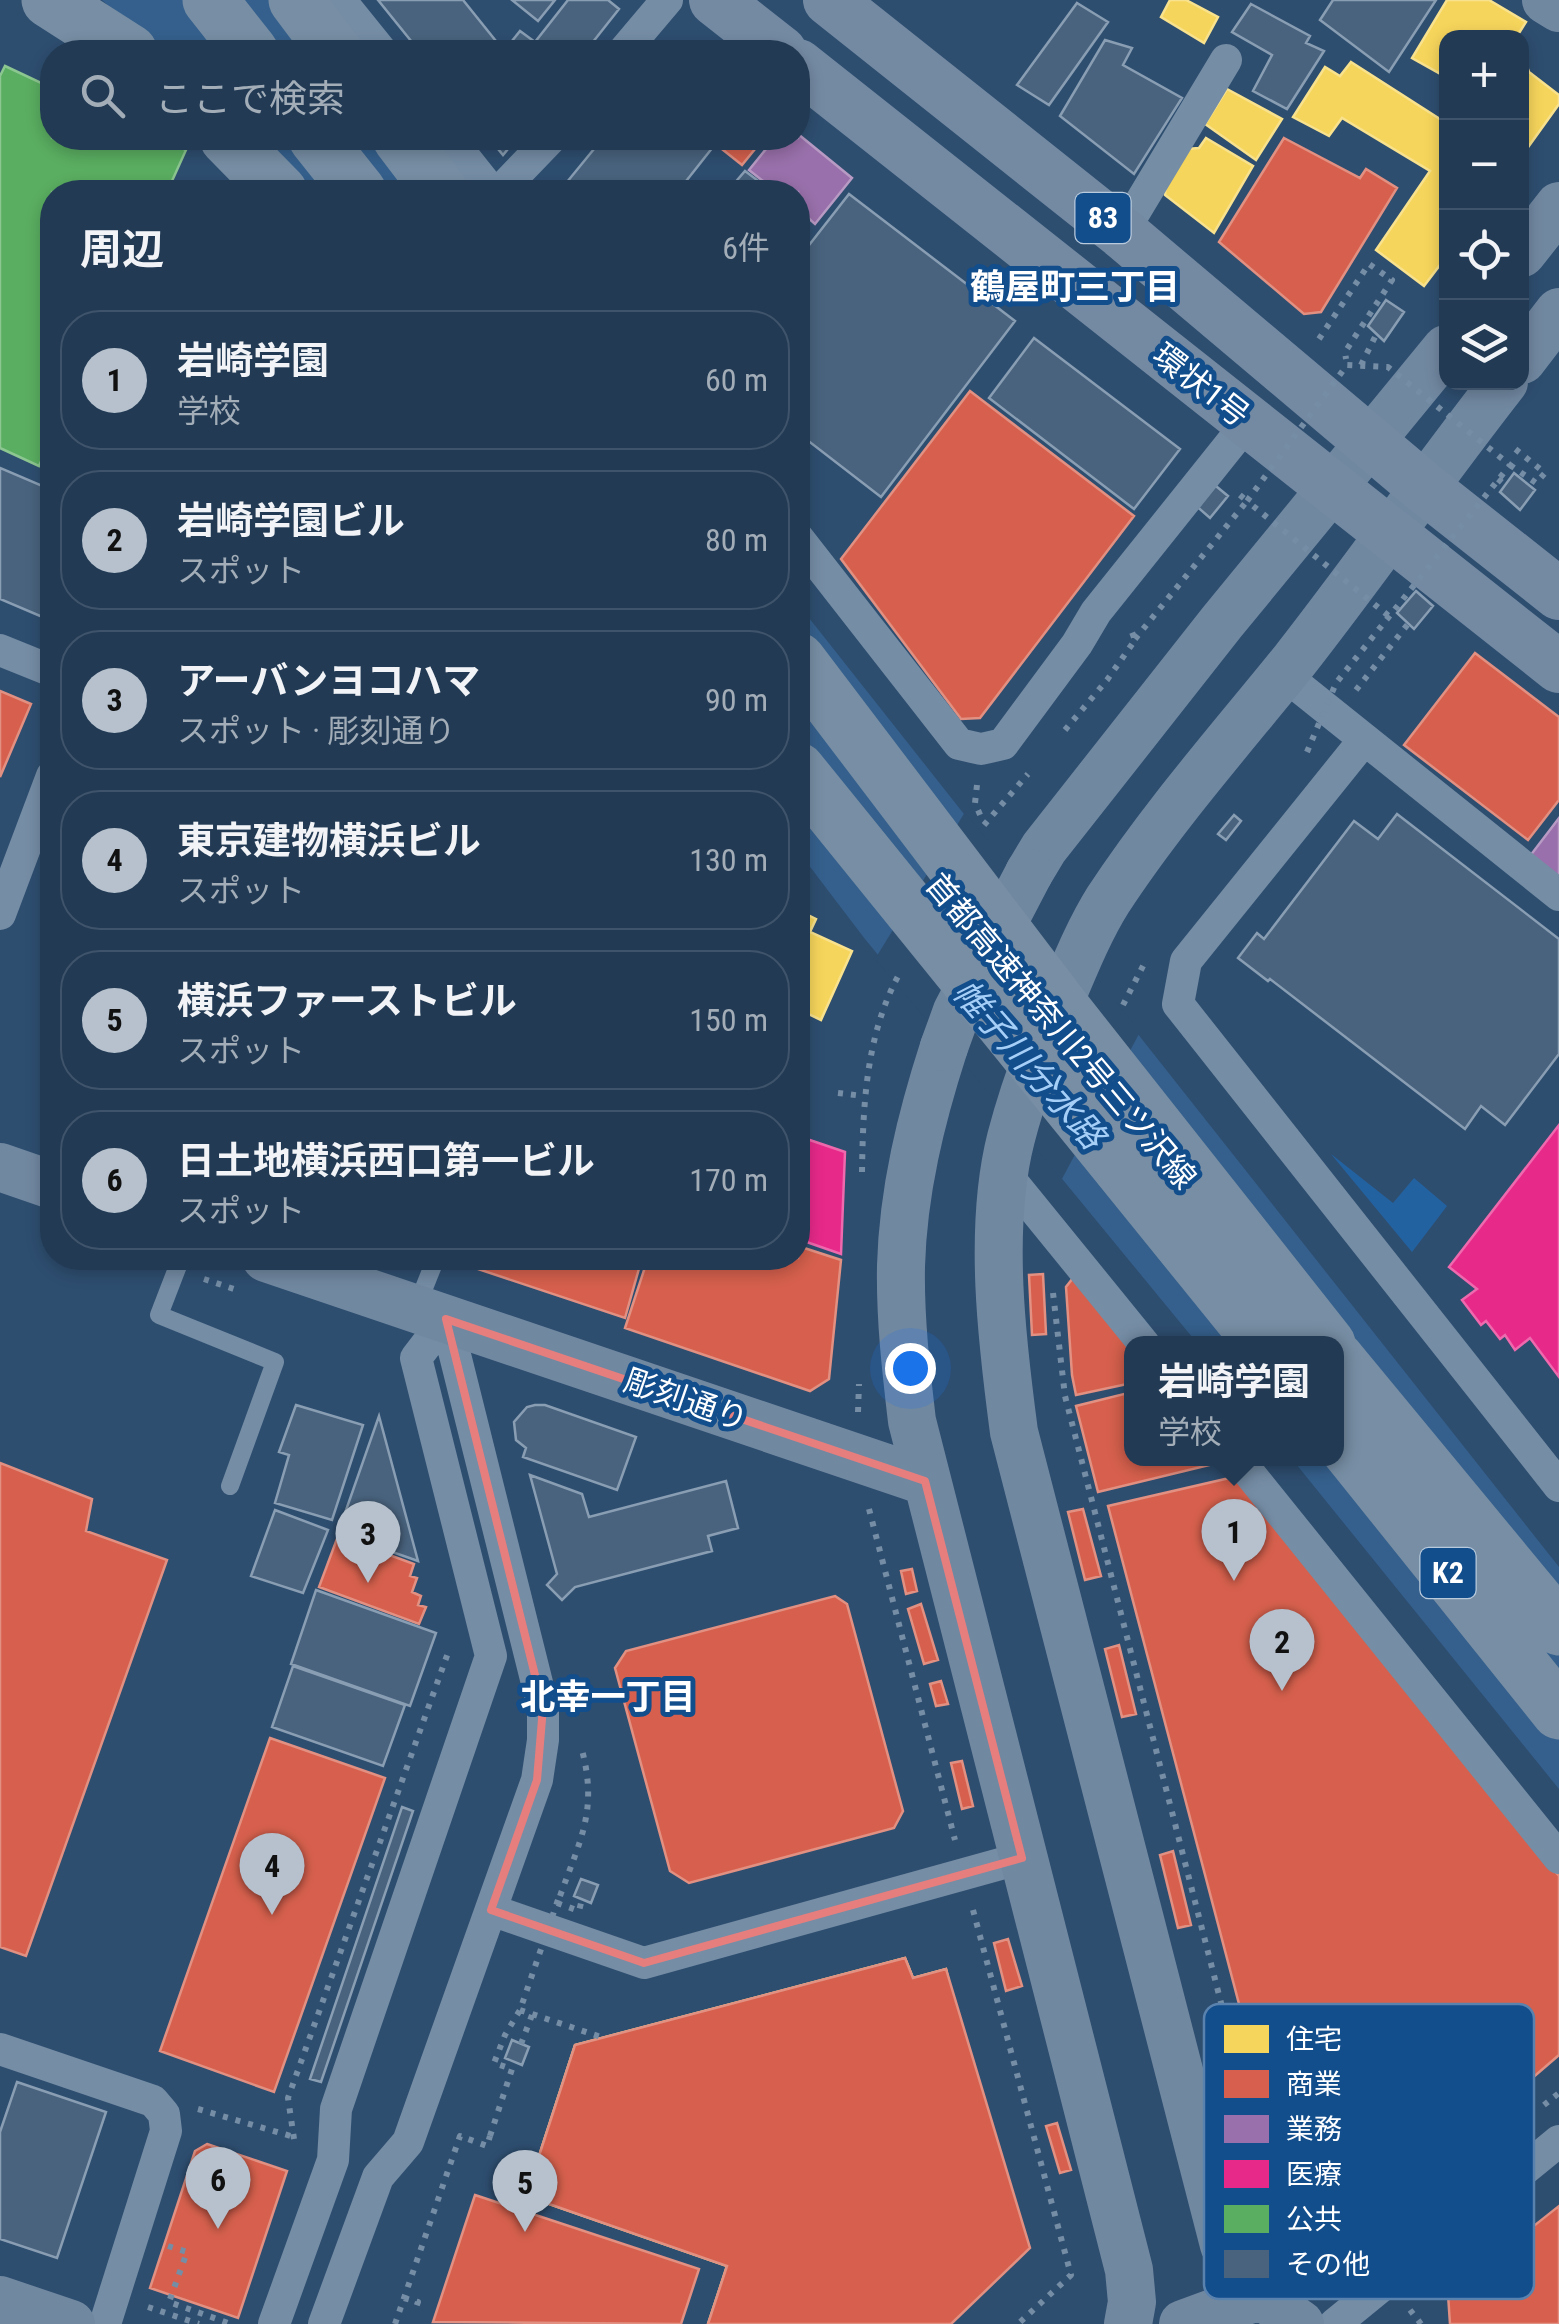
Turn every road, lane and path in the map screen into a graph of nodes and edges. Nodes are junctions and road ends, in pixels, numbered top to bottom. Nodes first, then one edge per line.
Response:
1 (49, 0) edge
2 (183, 0) edge
3 (210, 0) edge
4 (296, 0) edge
5 (340, 0) edge
6 (667, 0) edge
7 (715, 0) edge
8 (829, 0) edge
9 (1546, 0) edge
10 (1559, 8) edge
11 (111, 40) edge
12 (214, 40) edge
13 (241, 40) edge
14 (327, 40) edge
15 (372, 40) edge
16 (633, 40) edge
17 (766, 40) edge
18 (1226, 60) dead end
19 (810, 75) edge
20 (239, 150) edge
21 (297, 150) edge
22 (326, 150) edge
23 (541, 150) edge
24 (427, 157) edge
25 (268, 180) edge
26 (321, 180) edge
27 (349, 180) edge
28 (485, 180) edge
29 (516, 180) edge
30 (1559, 206) edge
31 (1122, 233) junction
32 (1529, 245) edge
33 (1559, 312) edge
34 (1376, 335) dead end
35 (1318, 340) dead end
36 (1529, 351) edge
37 (1345, 352) dead end
38 (1439, 357) edge
39 (1361, 365) junction
40 (1498, 390) edge
41 (1248, 422) junction
42 (1373, 442) junction
43 (1514, 448) dead end
44 (1510, 465) junction
45 (1422, 486) junction
46 (1332, 488) junction
47 (1246, 501) junction
48 (1390, 533) junction
49 (810, 553) edge
50 (1559, 594) edge
51 (1390, 617) junction
52 (1135, 640) dead end
53 (0, 650) edge
54 (40, 666) edge
55 (1559, 667) edge
56 (1282, 674) junction
57 (810, 676) edge
58 (1349, 699) dead end
59 (810, 734) edge
60 (1364, 740) junction
61 (1307, 752) dead end
62 (810, 785) edge
63 (40, 808) edge
64 (810, 841) edge
65 (1559, 895) edge
66 (0, 914) edge
67 (890, 991) dead end
68 (838, 1093) dead end
69 (864, 1096) junction
70 (1007, 1156) junction
71 (0, 1167) edge
72 (40, 1181) edge
73 (862, 1183) dead end
74 (177, 1270) edge
75 (218, 1270) edge
76 (435, 1270) edge
77 (257, 1276) edge
78 (1052, 1282) dead end
79 (431, 1314) junction
80 (1138, 1336) edge
81 (1212, 1336) edge
82 (1257, 1336) edge
83 (1319, 1336) edge
84 (1320, 1336) edge
85 (1344, 1366) edge
86 (1344, 1444) edge
87 (1243, 1466) edge
88 (1325, 1466) edge
89 (925, 1482) junction
90 (230, 1486) dead end
91 (1559, 1486) edge
92 (864, 1499) dead end
93 (1559, 1628) edge
94 (451, 1643) dead end
95 (1559, 1712) edge
96 (577, 1733) dead end
97 (1022, 1858) junction
98 (1559, 1858) edge
99 (964, 1874) junction
100 (582, 1899) dead end
101 (557, 1903) junction
102 (491, 1910) junction
103 (1221, 2004) edge
104 (520, 2010) junction
105 (532, 2014) junction
106 (601, 2038) dead end
107 (520, 2044) dead end
108 (0, 2050) edge
109 (188, 2105) dead end
110 (294, 2137) junction
111 (1559, 2141) edge
112 (296, 2154) dead end
113 (1534, 2161) edge
114 (1204, 2167) edge
115 (176, 2248) dead end
116 (404, 2298) junction
117 (1366, 2299) edge
118 (0, 2300) edge
119 (132, 2301) dead end
120 (1239, 2309) edge
121 (1410, 2309) dead end
122 (415, 2310) dead end
123 (1026, 2317) junction
124 (71, 2324) edge
125 (105, 2324) edge
126 (199, 2324) edge
127 (230, 2324) edge
128 (274, 2324) edge
129 (324, 2324) edge
130 (395, 2324) edge
131 (1018, 2324) edge
132 (1032, 2324) edge
133 (1128, 2324) edge
134 (1183, 2324) edge
135 (1300, 2324) edge
136 (1335, 2324) edge
137 (1421, 2324) edge

1 - 11 highway
2 - 12 highway
3 - 13 highway
4 - 14 highway
5 - 15 street
6 - 16 street
7 - 17 main road
8 - 31 main road, 環状1号 / 83
9 - 10 street
18 - 31 street
19 - 41 main road, 環状1号 / 83
20 - 25 highway
21 - 26 highway
22 - 27 highway
23 - 29 street
24 - 28 street
30 - 32 street
31 - 42 main road, 環状1号 / 83
33 - 36 street
34 - 39 path
35 - 37 path
38 - 42 street
39 - 44 path, bridge
39 - 47 path, bridge
40 - 45 street
41 - 46 main road, 環状1号 / 83
41 - 49 street
42 - 45 main road, 環状1号 / 83
42 - 46 street
43 - 44 path
44 - 51 path, bridge
45 - 48 street
45 - 50 main road, 環状1号 / 83
46 - 48 main road, 環状1号 / 83
46 - 89 street, bridge
47 - 51 path, bridge
47 - 52 path
48 - 55 main road, 環状1号 / 83
48 - 56 street
51 - 58 path
51 - 61 path, bridge
53 - 54 street
56 - 60 street
56 - 70 street, bridge
57 - 84 highway, bridge
59 - 83 highway, 首都高速神奈川2号三ツ沢線, bridge
60 - 65 street
60 - 91 street
62 - 82 highway, 首都高速神奈川2号三ツ沢線, bridge
63 - 66 street
64 - 81 highway
67 - 69 path
68 - 69 path
69 - 73 path
70 - 80 street
70 - 114 street
71 - 72 street
74 - 90 lane
75 - 77 path
76 - 79 lane
77 - 79 street, 彫刻通り
78 - 103 path
79 - 89 street, 彫刻通り
79 - 102 street
79 - 128 street
85 - 93 highway, K2
86 - 95 highway, K2
87 - 98 street
88 - 95 highway
89 - 97 street
92 - 99 path
94 - 110 path
96 - 101 path
97 - 99 street
97 - 133 street
99 - 102 street
99 - 123 path
100 - 101 path, bridge
101 - 104 path, bridge
102 - 129 street
104 - 105 path, bridge
104 - 116 path, bridge
105 - 106 path, bridge
105 - 107 path
108 - 125 street
109 - 110 path
110 - 112 path
111 - 113 street
115 - 127 path
116 - 122 path
116 - 130 path
117 - 136 street
118 - 124 street
119 - 126 path
120 - 134 street
120 - 135 street
121 - 137 path
123 - 131 path
123 - 132 path

